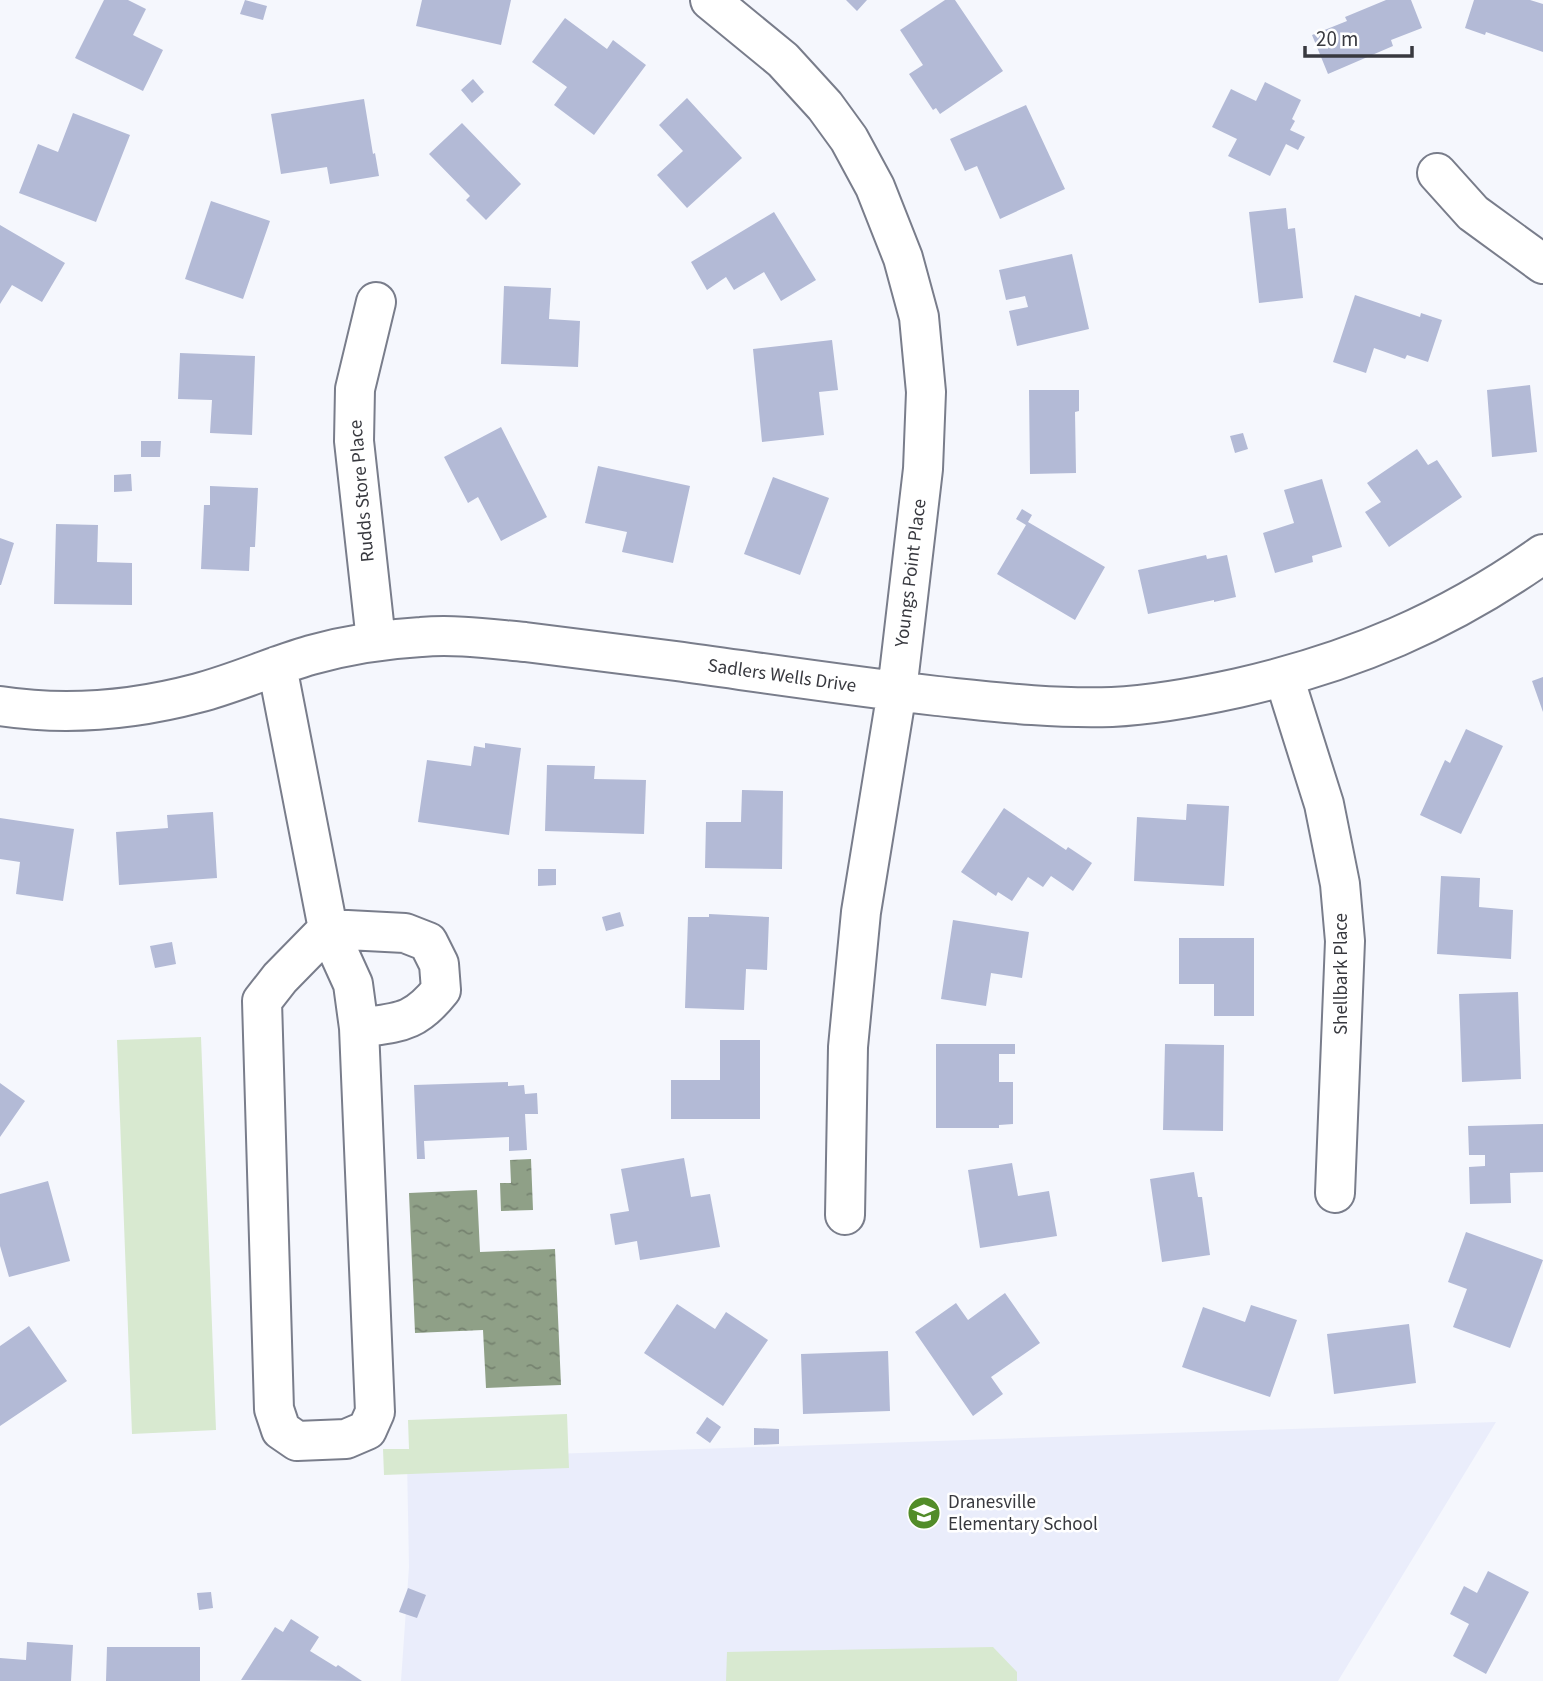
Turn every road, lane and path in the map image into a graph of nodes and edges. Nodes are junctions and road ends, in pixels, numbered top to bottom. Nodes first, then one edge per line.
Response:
1 (710, 0) edge
2 (1437, 173) dead end
3 (1543, 264) edge
4 (376, 302) dead end
5 (1543, 554) edge
6 (376, 641) junction
7 (277, 666) junction
8 (1284, 677) junction
9 (897, 691) junction
10 (0, 706) edge
11 (328, 929) junction
12 (359, 1028) junction
13 (1335, 1193) dead end
14 (845, 1215) dead end

1 - 9 street, Youngs Point Place
2 - 3 street
4 - 6 street, Rudds Store Place
5 - 8 street, Sadlers Wells Drive
6 - 7 street, Sadlers Wells Drive
6 - 9 street, Sadlers Wells Drive
7 - 10 street, Sadlers Wells Drive
7 - 11 street
8 - 9 street, Sadlers Wells Drive
8 - 13 street, Shellbark Place
9 - 14 street, Youngs Point Place
11 - 12 street
11 - 12 street
11 - 12 street

